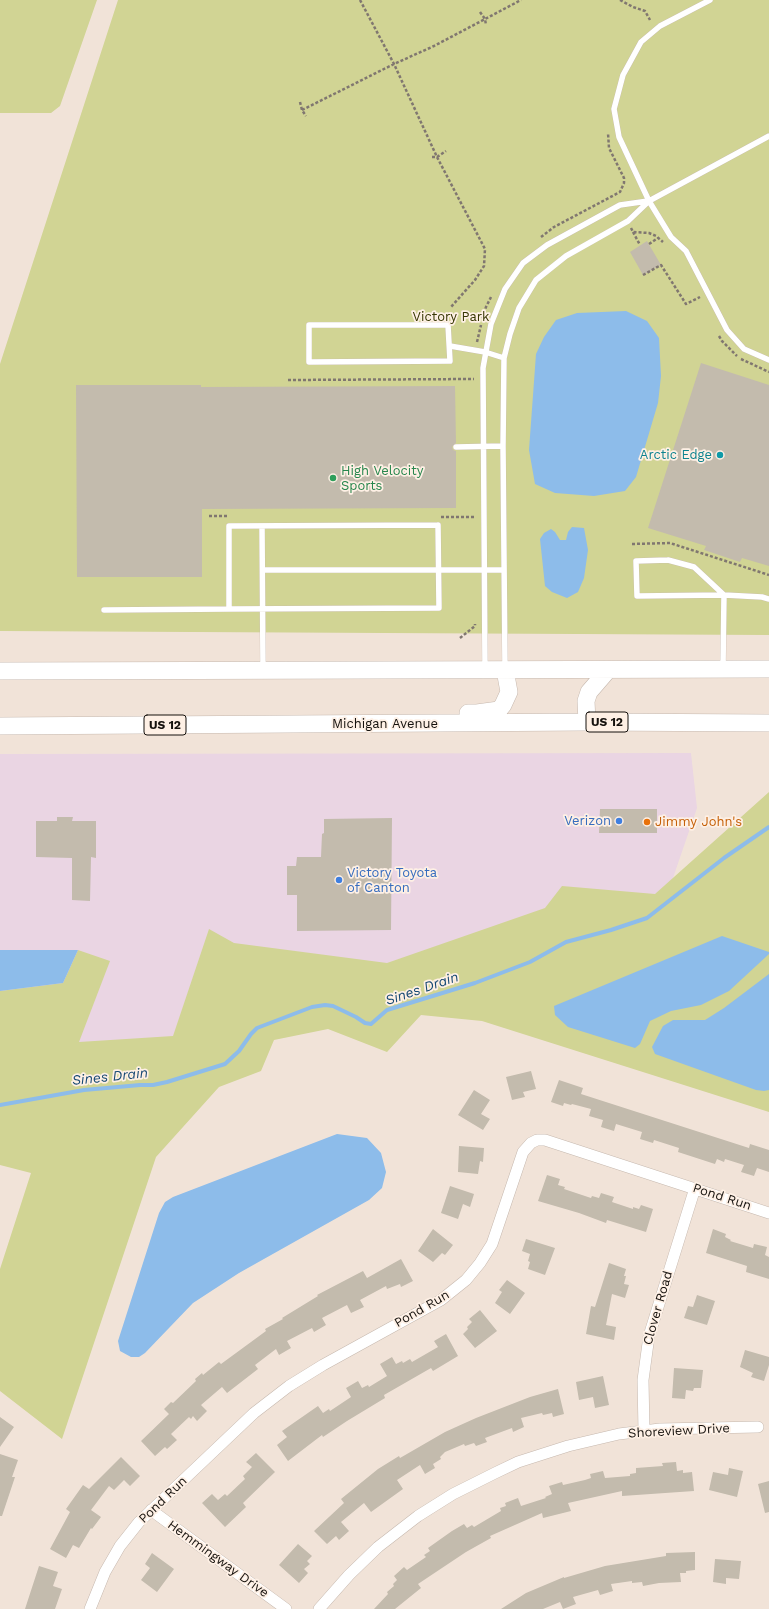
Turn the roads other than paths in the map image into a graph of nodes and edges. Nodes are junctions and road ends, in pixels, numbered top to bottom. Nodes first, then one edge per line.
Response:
1 (710, 0) edge
2 (769, 136) edge
3 (648, 201) junction
4 (450, 346) junction
5 (485, 352) junction
6 (504, 358) junction
7 (769, 360) edge
8 (484, 446) junction
9 (503, 446) junction
10 (456, 447) dead end
11 (262, 526) junction
12 (263, 570) junction
13 (438, 570) junction
14 (483, 570) junction
15 (503, 570) junction
16 (724, 595) junction
17 (769, 599) edge
18 (229, 609) junction
19 (263, 609) junction
20 (104, 610) dead end
21 (723, 669) junction
22 (769, 669) edge
23 (263, 670) junction
24 (485, 670) junction
25 (505, 670) junction
26 (608, 670) junction
27 (0, 671) edge
28 (587, 722) junction
29 (769, 723) edge
30 (342, 724) junction
31 (0, 726) edge
32 (695, 1188) junction
33 (769, 1213) edge
34 (758, 1427) dead end
35 (644, 1431) junction
36 (151, 1510) junction
37 (90, 1609) edge
38 (286, 1609) edge
39 (319, 1609) edge

1 - 3 lane
2 - 3 lane
3 - 5 lane
3 - 6 lane
3 - 7 lane
4 - 4 lane
4 - 5 lane
5 - 6 lane
5 - 8 lane
6 - 9 lane
8 - 9 lane
8 - 10 lane
8 - 14 lane
9 - 15 lane
11 - 12 lane
11 - 13 lane
11 - 18 lane
12 - 13 lane
12 - 19 lane
13 - 14 lane
13 - 19 lane
14 - 15 lane
14 - 24 lane
15 - 25 lane
16 - 16 lane
16 - 17 lane
16 - 21 lane
18 - 19 lane
18 - 20 lane
19 - 23 lane
21 - 22 main road
21 - 26 main road
23 - 24 main road
23 - 27 main road
24 - 25 main road
25 - 26 main road
25 - 30 main road
26 - 28 main road
28 - 29 main road, Michigan Avenue / US 12
28 - 30 main road, Michigan Avenue / US 12
30 - 31 main road, Michigan Avenue / US 12
32 - 33 street, Pond Run
32 - 35 street, Clover Road
32 - 36 street, Pond Run
34 - 35 street, Shoreview Drive
35 - 39 street, Shoreview Drive
36 - 37 street, Pond Run
36 - 38 street, Hemmingway Drive

